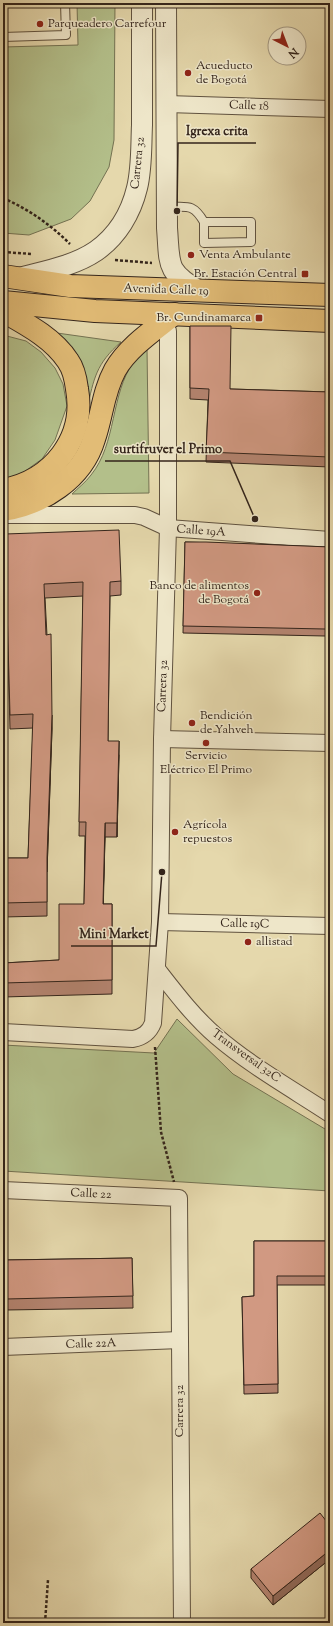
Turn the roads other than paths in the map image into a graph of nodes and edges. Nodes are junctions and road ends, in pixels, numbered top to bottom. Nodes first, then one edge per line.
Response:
1 (65, 3) edge
2 (142, 3) edge
3 (166, 3) edge
4 (3, 37) edge
5 (167, 104) junction
6 (330, 109) edge
7 (167, 207) junction
8 (204, 222) junction
9 (10, 277) edge
10 (199, 291) junction
11 (330, 295) edge
12 (3, 302) edge
13 (3, 311) edge
14 (330, 321) edge
15 (171, 323) junction
16 (3, 490) edge
17 (3, 510) edge
18 (3, 515) edge
19 (168, 528) junction
20 (330, 540) edge
21 (162, 739) junction
22 (330, 743) edge
23 (160, 922) junction
24 (330, 926) edge
25 (157, 969) junction
26 (3, 1032) edge
27 (330, 1114) edge
28 (3, 1190) edge
29 (179, 1198) joint
30 (180, 1340) junction
31 (3, 1347) edge
32 (182, 1623) edge

1 - 4 lane
2 - 9 street, Carrera 32
3 - 5 street
5 - 6 street, Calle 18
5 - 7 street
7 - 8 lane
7 - 10 street
8 - 8 lane
9 - 10 main road, Avenida Calle 19
10 - 11 main road, Avenida Calle 19
12 - 15 main road, Avenida Calle 19
13 - 16 main road
14 - 15 main road, Avenida Calle 19
15 - 17 main road
15 - 19 street, Carrera 32
18 - 19 street, Calle 19A
19 - 20 street, Calle 19A
19 - 21 street, Carrera 32
21 - 22 street
21 - 23 street, Carrera 32
23 - 24 street, Calle 19C
23 - 25 street, Carrera 32
25 - 26 street, Carrera 32
25 - 27 street, Transversal 32C
28 - 29 street, Calle 22
29 - 30 street, Carrera 32
30 - 31 street, Calle 22A
30 - 32 street, Carrera 32

